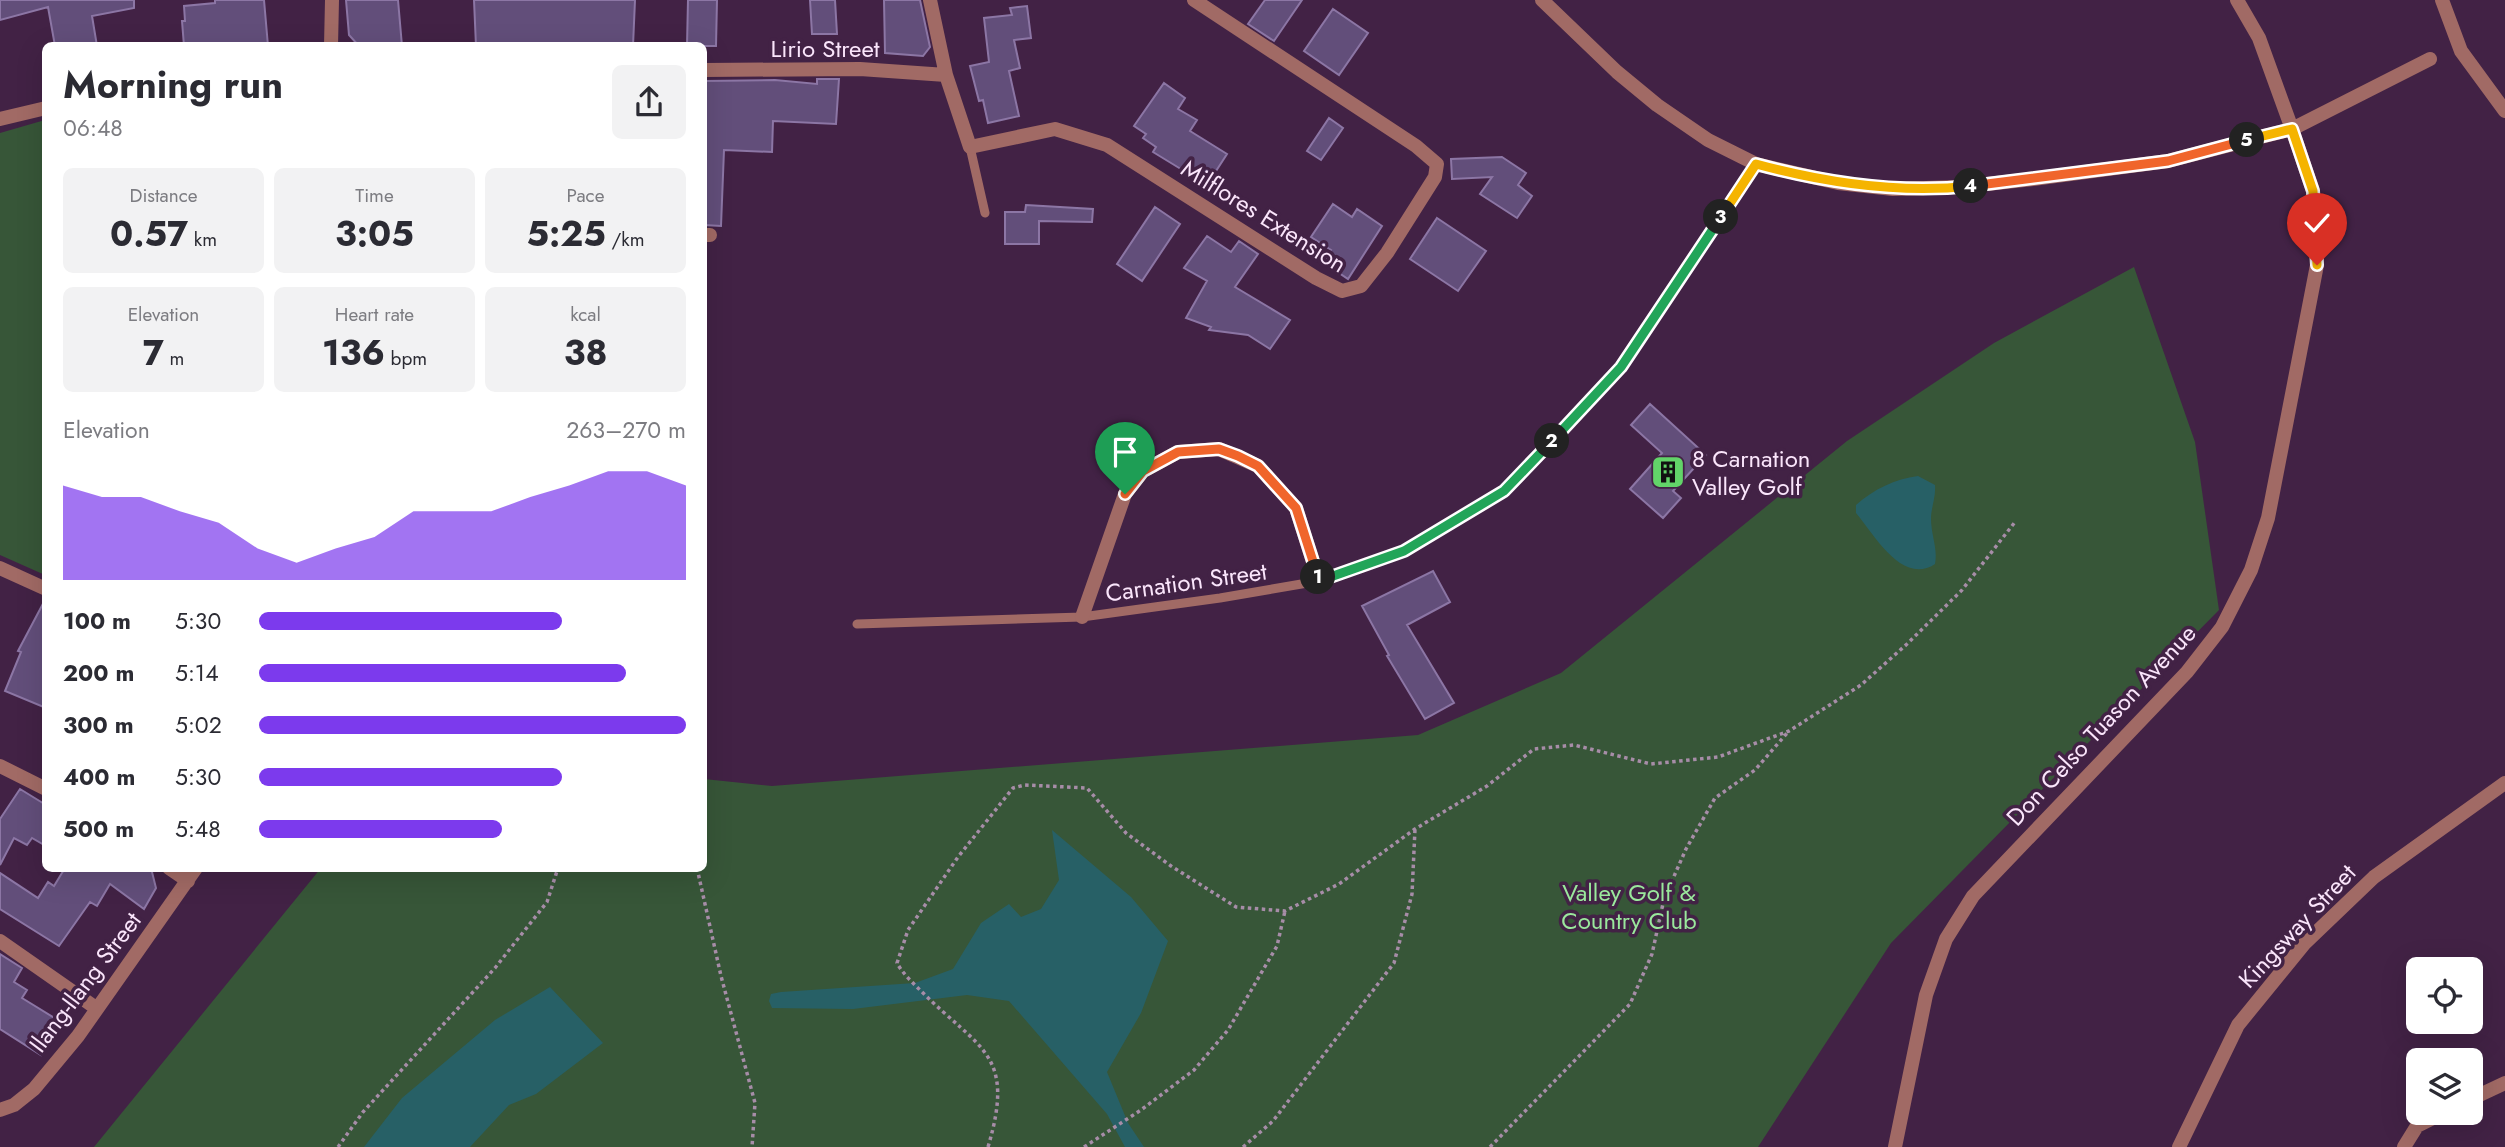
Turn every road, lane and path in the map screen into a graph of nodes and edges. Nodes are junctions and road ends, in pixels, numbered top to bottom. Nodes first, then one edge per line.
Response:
1 (332, 0) edge
2 (930, 0) edge
3 (1194, 0) edge
4 (1542, 0) edge
5 (2238, 0) edge
6 (2442, 0) edge
7 (331, 42) edge
8 (2430, 59) dead end
9 (707, 70) edge
10 (946, 75) junction
11 (42, 109) edge
12 (2505, 111) edge
13 (0, 119) edge
14 (2292, 129) junction
15 (970, 147) junction
16 (1756, 164) junction
17 (985, 213) dead end
18 (2015, 522) dead end
19 (0, 568) edge
20 (1319, 581) junction
21 (42, 587) edge
22 (1082, 617) junction
23 (857, 624) dead end
24 (1788, 731) junction
25 (0, 766) edge
26 (2505, 783) edge
27 (42, 787) edge
28 (1415, 829) junction
29 (557, 872) edge
30 (698, 872) edge
31 (192, 874) edge
32 (1285, 911) junction
33 (0, 941) edge
34 (96, 1008) junction
35 (2505, 1083) edge
36 (2483, 1094) edge
37 (0, 1111) edge
38 (2419, 1125) edge
39 (338, 1147) edge
40 (752, 1147) edge
41 (988, 1147) edge
42 (1084, 1147) edge
43 (1244, 1147) edge
44 (1490, 1147) edge
45 (1895, 1147) edge
46 (2179, 1147) edge
47 (2404, 1147) edge

1 - 7 street
2 - 10 street
3 - 15 street, Milflores Extension
4 - 16 street
5 - 14 street, Don Celso Tuason Avenue
6 - 12 street
8 - 14 street
9 - 10 street, Lirio Street
10 - 15 street
11 - 13 street
14 - 16 street
14 - 45 street, Don Celso Tuason Avenue
15 - 17 lane
16 - 20 lane, Carnation Street
18 - 24 path
19 - 21 street
20 - 22 lane, Carnation Street
20 - 22 street
22 - 23 lane, Carnation Street
24 - 28 path
24 - 44 path
25 - 27 street
26 - 46 street, Kingsway Street
28 - 32 path
28 - 43 path
29 - 39 path
30 - 40 path
31 - 34 street, Ilang-Ilang Street
32 - 41 path
32 - 42 path
33 - 34 street
34 - 37 street, Ilang-Ilang Street
35 - 36 street
38 - 47 street

